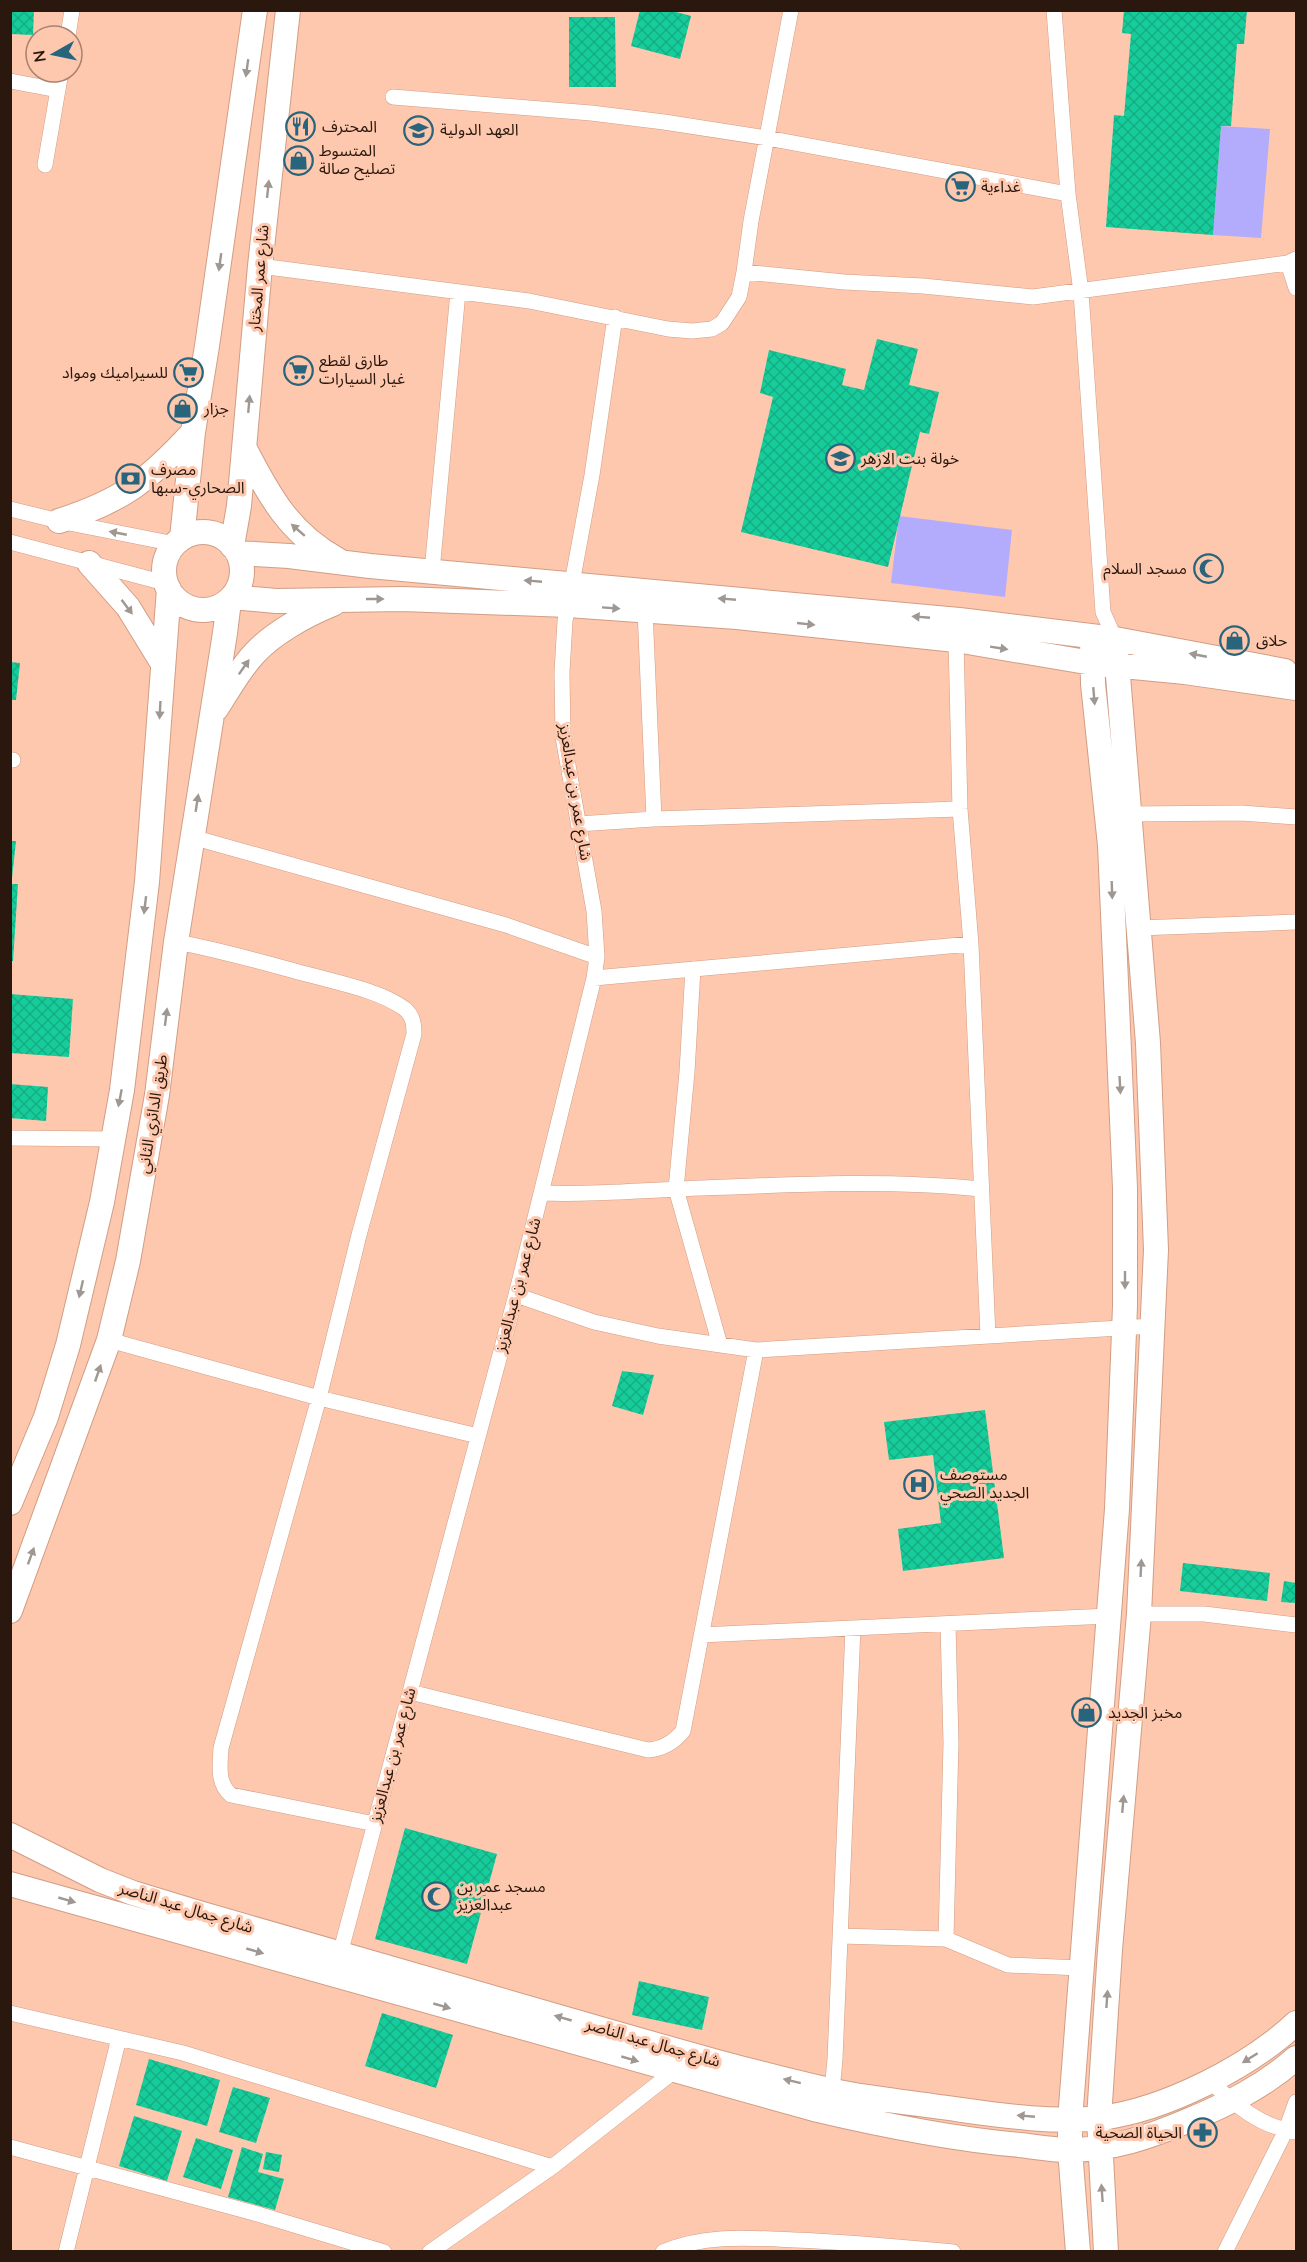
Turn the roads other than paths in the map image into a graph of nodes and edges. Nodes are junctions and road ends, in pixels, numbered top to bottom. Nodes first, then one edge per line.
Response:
1 (255, 10) edge
2 (288, 10) edge
3 (791, 10) edge
4 (1054, 10) edge
5 (10, 81) edge
6 (59, 84) edge
7 (58, 90) junction
8 (393, 97) dead end
9 (767, 138) junction
10 (45, 165) dead end
11 (1068, 195) junction
12 (1292, 261) edge
13 (260, 266) junction
14 (744, 272) junction
15 (1296, 288) edge
16 (458, 292) junction
17 (1081, 292) junction
18 (615, 317) junction
19 (193, 432) junction
20 (244, 449) junction
21 (10, 509) edge
22 (59, 521) junction
23 (178, 541) junction
24 (10, 542) edge
25 (235, 549) junction
26 (89, 563) junction
27 (346, 563) junction
28 (432, 571) junction
29 (167, 586) junction
30 (570, 595) junction
31 (231, 599) junction
32 (344, 599) junction
33 (645, 610) junction
34 (1103, 612) junction
35 (1104, 639) junction
36 (956, 640) junction
37 (1092, 663) junction
38 (163, 664) junction
39 (1117, 664) junction
40 (1296, 673) edge
41 (1296, 688) edge
42 (211, 716) junction
43 (960, 810) junction
44 (1130, 814) junction
45 (1296, 817) edge
46 (654, 819) junction
47 (578, 824) junction
48 (192, 837) junction
49 (1296, 922) edge
50 (1139, 928) junction
51 (176, 942) junction
52 (971, 944) junction
53 (597, 957) junction
54 (693, 969) junction
55 (594, 978) junction
56 (10, 1138) edge
57 (112, 1139) junction
58 (676, 1189) junction
59 (981, 1189) junction
60 (542, 1193) junction
61 (102, 1202) junction
62 (138, 1209) junction
63 (516, 1295) junction
64 (1153, 1326) junction
65 (1123, 1327) junction
66 (988, 1336) junction
67 (110, 1340) junction
68 (720, 1345) junction
69 (756, 1350) junction
70 (320, 1398) junction
71 (478, 1436) junction
72 (10, 1503) edge
73 (10, 1611) edge
74 (1139, 1614) junction
75 (1109, 1616) junction
76 (948, 1624) junction
77 (1296, 1624) edge
78 (853, 1628) junction
79 (701, 1635) junction
80 (410, 1692) junction
81 (375, 1824) junction
82 (14, 1834) edge
83 (10, 1884) edge
84 (840, 1936) junction
85 (946, 1939) junction
86 (340, 1954) junction
87 (1081, 1968) junction
88 (10, 2013) edge
89 (1296, 2023) edge
90 (119, 2038) junction
91 (694, 2055) junction
92 (1296, 2058) edge
93 (674, 2071) junction
94 (1210, 2081) junction
95 (832, 2091) junction
96 (1296, 2102) edge
97 (1232, 2103) junction
98 (1099, 2118) junction
99 (1070, 2120) junction
100 (1291, 2131) edge
101 (10, 2147) edge
102 (1099, 2147) junction
103 (1070, 2150) junction
104 (86, 2167) junction
105 (552, 2167) junction
106 (66, 2252) edge
107 (384, 2252) edge
108 (430, 2252) edge
109 (663, 2252) edge
110 (953, 2252) edge
111 (1078, 2252) edge
112 (1106, 2252) edge
113 (1225, 2252) edge

1 -> 19 main road
13 -> 2 main road, شارع عمر المختار
3 - 9 street
4 - 11 street
5 - 7 street
6 - 7 street
7 - 10 street
8 - 9 street
9 - 11 street
9 - 14 street
11 - 17 street
12 - 15 street
12 - 17 street
13 - 16 street
20 -> 13 main road, شارع عمر المختار
14 - 17 street
14 - 18 street
16 - 18 street
16 - 28 street
17 - 34 street
18 - 30 street, شارع عمر بن عبدالعزيز
19 - 22 main road
19 - 23 main road
20 - 25 main road, شارع عمر المختار
27 -> 20 main road
21 - 22 street
23 -> 22 street
23 - 25 main road
23 - 29 main road
24 - 26 street
25 - 27 main road
25 - 31 main road
26 - 29 street
26 -> 38 main road
27 - 28 main road
30 -> 28 main road
29 - 31 main road
29 - 38 main road
32 -> 30 main road
30 -> 33 main road
35 -> 30 main road
30 - 47 street, شارع عمر بن عبدالعزيز
31 - 32 main road
31 - 42 main road, طريق الدائري الثاني
42 -> 32 main road
33 -> 36 main road
33 - 46 street
34 - 35 street
34 - 35 street
35 - 37 main road
35 - 39 main road
40 -> 35 main road
36 -> 37 main road
36 - 43 street
37 - 39 main road
37 -> 65 main road
38 -> 57 main road
39 - 41 main road
39 - 44 main road
48 -> 42 main road, طريق الدائري الثاني
43 - 46 street
43 - 52 street
44 - 45 street
44 - 50 main road
46 - 47 street
47 - 53 street, شارع عمر بن عبدالعزيز
48 - 51 main road, طريق الدائري الثاني
48 - 53 street
49 - 50 street
50 - 64 main road
62 -> 51 main road, طريق الدائري الثاني
51 - 70 street
52 - 54 street
52 - 59 street
53 - 55 street, شارع عمر بن عبدالعزيز
54 - 55 street
54 - 58 street
55 - 60 street, شارع عمر بن عبدالعزيز
56 - 57 street
57 - 61 main road
58 - 59 street
58 - 60 street
58 - 68 street
59 - 66 street
60 - 63 street, شارع عمر بن عبدالعزيز
61 - 62 main road
61 -> 72 main road
62 - 67 main road, طريق الدائري الثاني
63 - 68 street
63 - 71 street, شارع عمر بن عبدالعزيز
64 - 65 street
74 -> 64 main road
65 - 66 street
65 - 75 main road
66 - 69 street
67 - 70 street
73 -> 67 main road, طريق الدائري الثاني
68 - 69 street
69 - 79 street
70 - 71 street
70 - 81 street
71 - 80 street, شارع عمر بن عبدالعزيز
74 - 77 street
98 -> 74 main road
75 - 76 street
75 - 87 main road
76 - 78 street
76 - 85 street
78 - 79 street
78 - 84 street
79 - 80 street
80 - 81 street, شارع عمر بن عبدالعزيز
81 - 86 street, شارع عمر بن عبدالعزيز
82 - 86 main road, شارع جمال عبد الناصر
83 -> 93 main road, شارع جمال عبد الناصر
84 - 85 street
84 - 95 street
85 - 87 street
91 -> 86 main road, شارع جمال عبد الناصر
87 - 99 main road
88 - 90 street
89 -> 94 main road, شارع جمال عبد الناصر
90 - 104 street
90 - 105 street
91 - 93 street
95 -> 91 main road, شارع جمال عبد الناصر
92 - 97 main road, شارع جمال عبد الناصر
93 - 103 main road, شارع جمال عبد الناصر
93 - 105 street
94 - 97 street
94 - 98 main road, شارع جمال عبد الناصر
99 -> 95 main road, شارع جمال عبد الناصر
96 - 100 street
97 - 100 street
97 - 102 main road, شارع جمال عبد الناصر
98 - 99 main road, شارع جمال عبد الناصر
98 - 102 main road
99 - 103 main road
100 - 113 street
101 - 104 street
102 - 103 main road, شارع جمال عبد الناصر
112 -> 102 main road
103 - 111 main road
104 - 106 street
104 - 107 street
105 - 108 street
109 - 110 street

